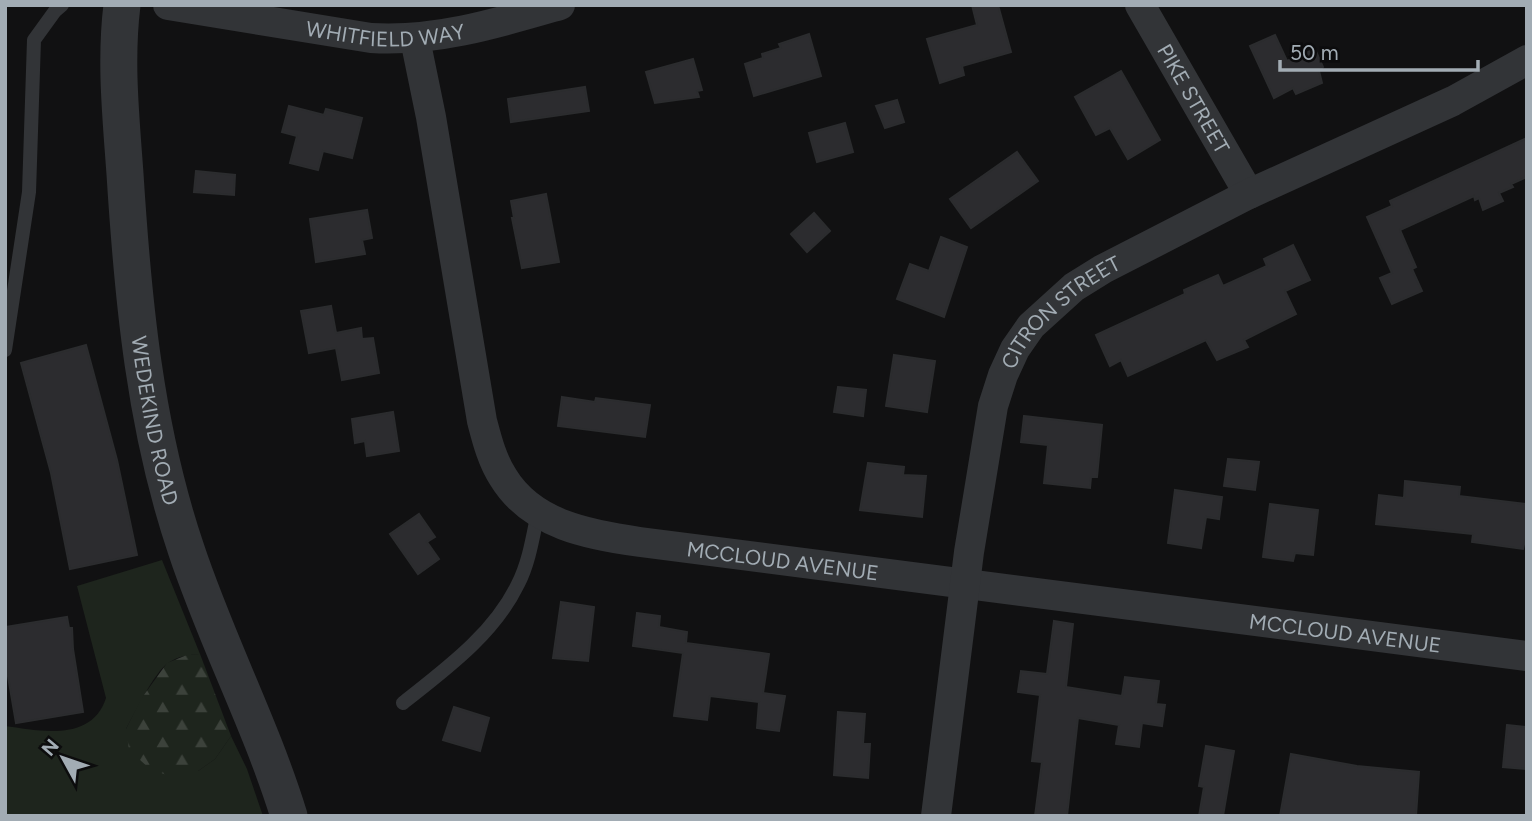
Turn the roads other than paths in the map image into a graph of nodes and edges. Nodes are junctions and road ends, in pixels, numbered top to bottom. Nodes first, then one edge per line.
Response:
1 (62, 5) edge
2 (122, 5) edge
3 (168, 5) edge
4 (560, 5) edge
5 (1140, 5) edge
6 (415, 39) junction
7 (1527, 60) edge
8 (1249, 194) junction
9 (5, 350) edge
10 (538, 512) junction
11 (965, 583) junction
12 (1527, 656) edge
13 (403, 703) dead end
14 (289, 816) edge
15 (936, 816) edge

1 - 9 lane
2 - 14 street, WEDEKIND ROAD
3 - 6 street, WHITFIELD WAY
4 - 6 street, WHITFIELD WAY
5 - 8 street, PIKE STREET
6 - 10 street, MCCLOUD AVENUE
7 - 8 street, CITRON STREET
8 - 11 street, CITRON STREET
10 - 11 street, MCCLOUD AVENUE
10 - 13 lane
11 - 12 street, MCCLOUD AVENUE
11 - 15 street, CITRON STREET

